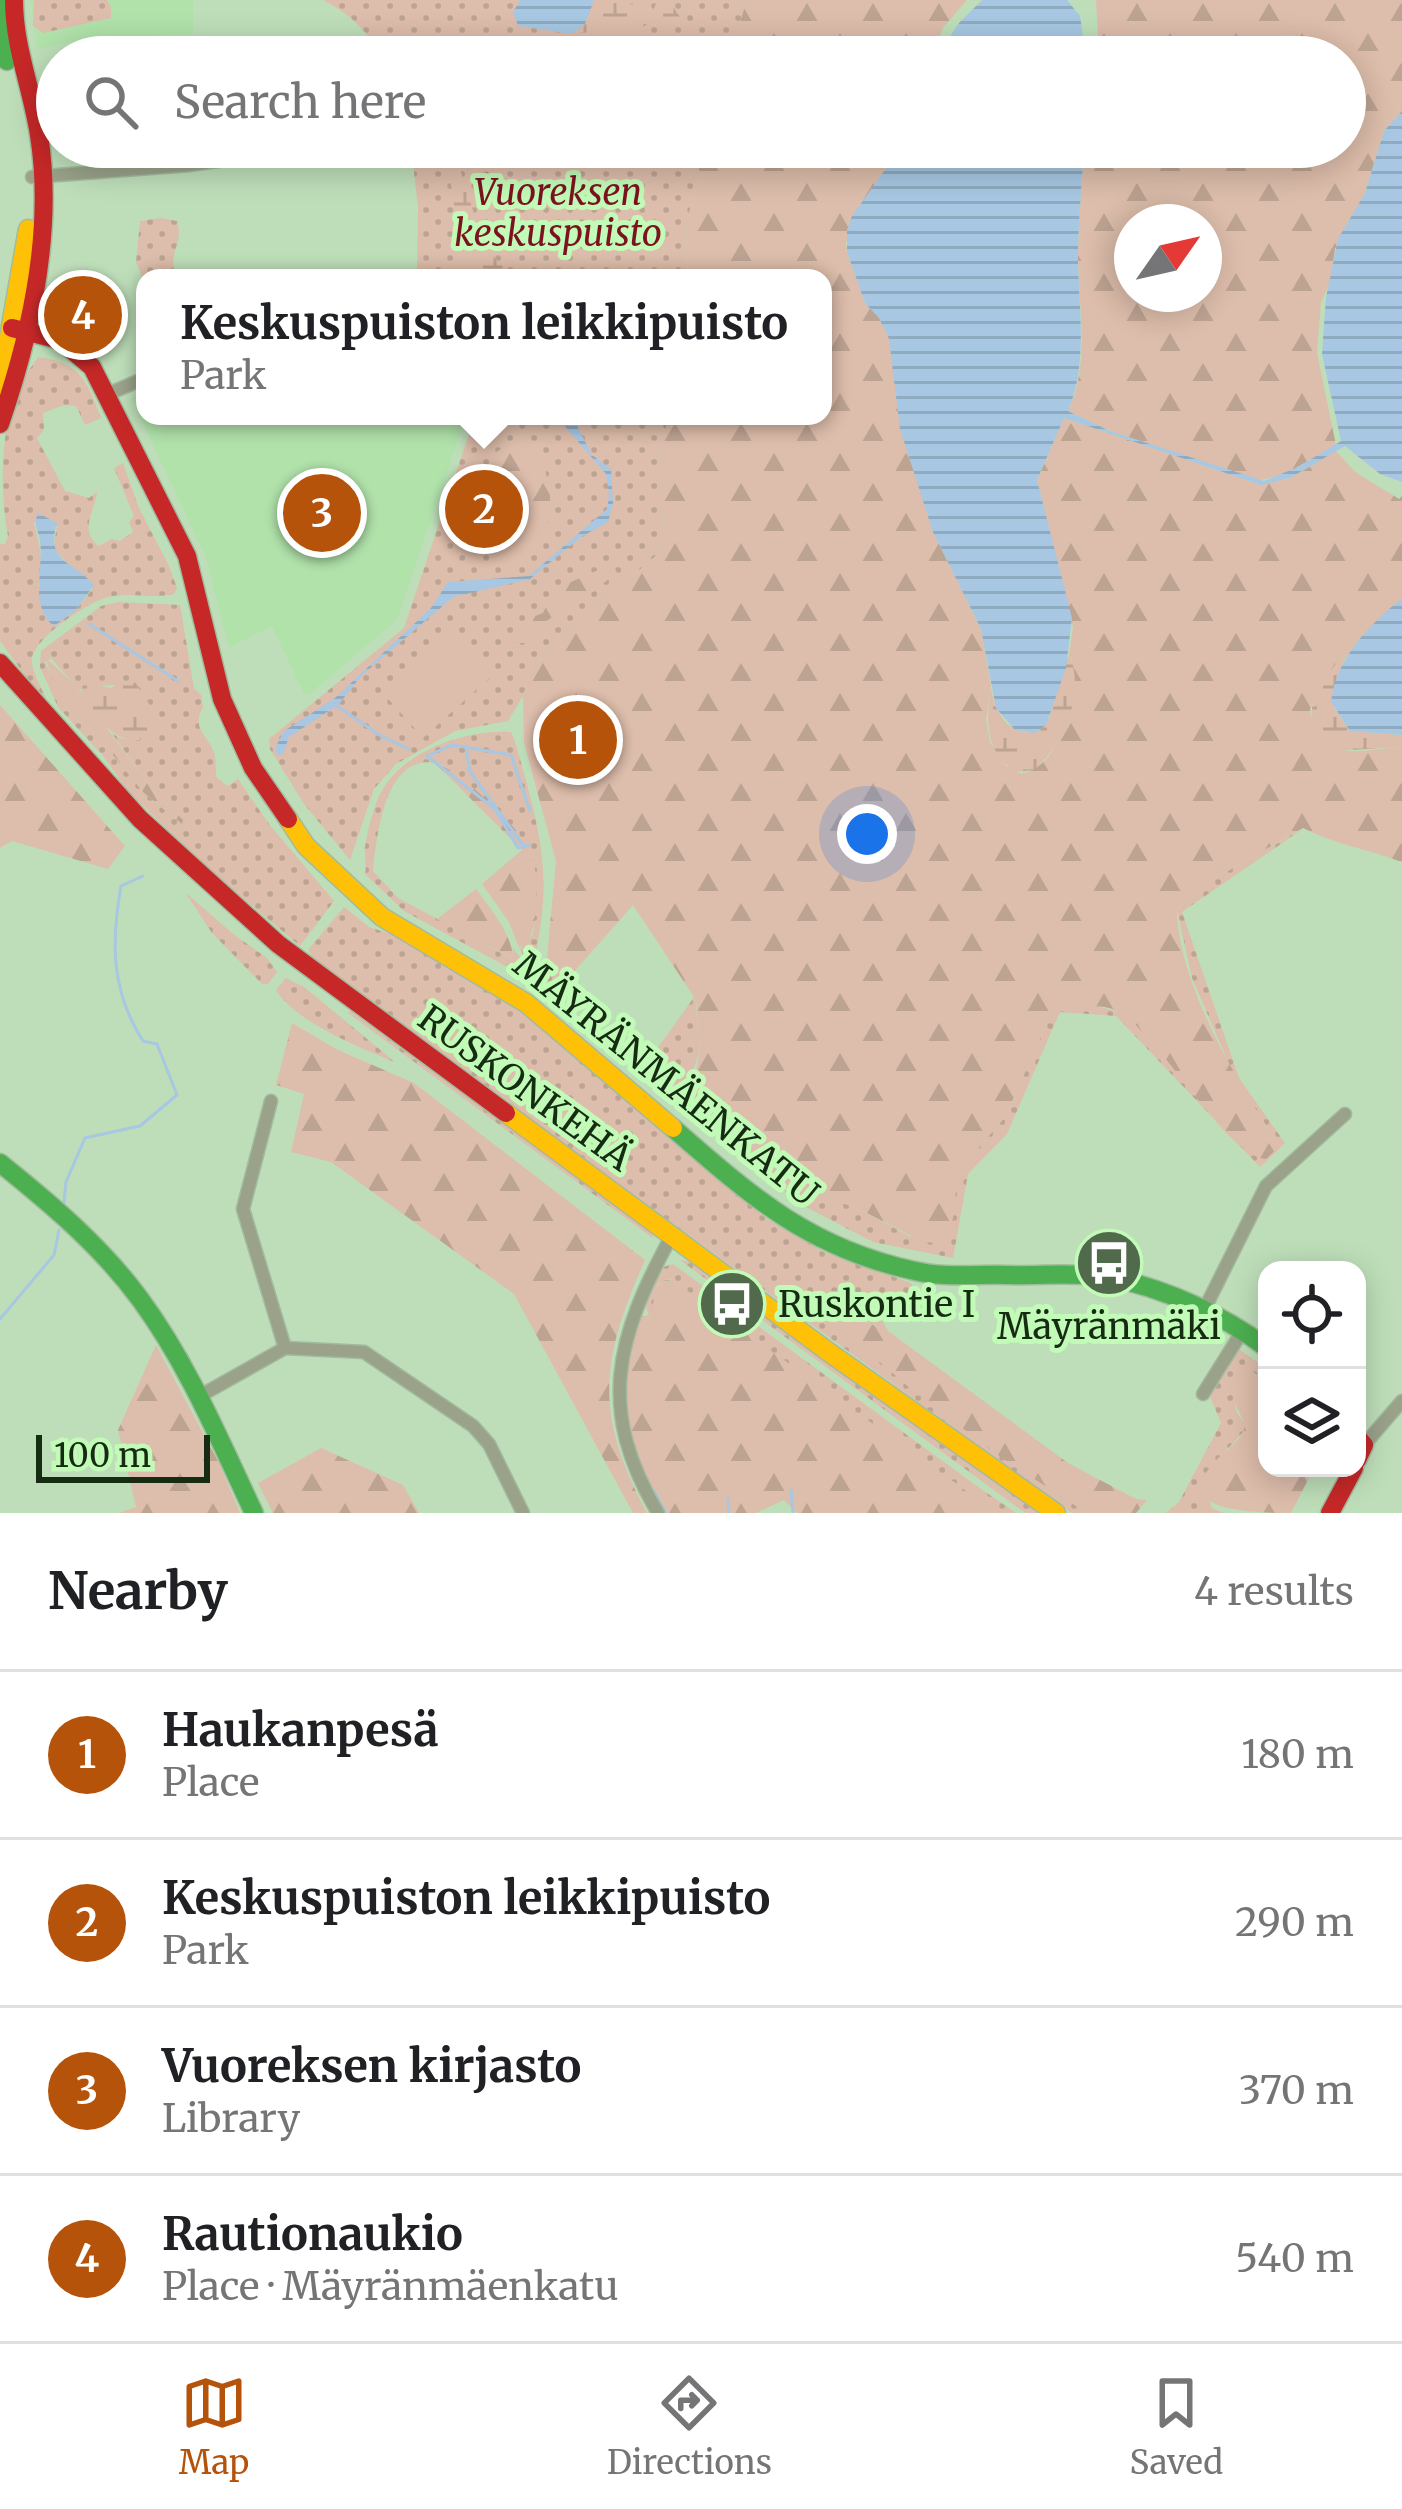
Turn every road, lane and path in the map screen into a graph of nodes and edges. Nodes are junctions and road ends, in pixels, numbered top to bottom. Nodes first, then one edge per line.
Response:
1 (1, 0) edge
2 (14, 0) edge
3 (6, 49) edge
4 (36, 123) edge
5 (39, 168) edge
6 (149, 168) edge
7 (39, 176) junction
8 (12, 328) edge
9 (136, 382) edge
10 (0, 388) edge
11 (108, 394) junction
12 (0, 424) edge
13 (0, 663) edge
14 (272, 1101) dead end
15 (1345, 1114) dead end
16 (0, 1163) edge
17 (671, 1237) junction
18 (1204, 1310) junction
19 (1243, 1330) junction
20 (1258, 1341) edge
21 (285, 1348) junction
22 (1203, 1394) dead end
23 (198, 1396) junction
24 (1402, 1402) edge
25 (1366, 1443) edge
26 (1347, 1477) edge
27 (254, 1513) edge
28 (524, 1513) edge
29 (658, 1513) edge
30 (1056, 1513) edge
31 (1330, 1513) edge

1 - 3 street
2 - 3 street
3 - 4 street
5 - 7 street
6 - 7 street
7 - 8 street
8 - 10 street
8 - 11 street, MÄYRÄNMÄENKATU
8 - 12 street
9 - 11 street
11 - 18 street, MÄYRÄNMÄENKATU
13 - 17 street, RUSKONKEHÄ
14 - 21 street
15 - 18 street
16 - 23 street
17 - 29 street
17 - 30 street, RUSKONKEHÄ
18 - 19 street, MÄYRÄNMÄENKATU
19 - 20 street, MÄYRÄNMÄENKATU
19 - 22 street
21 - 23 street
21 - 28 street
23 - 27 street
24 - 25 street
26 - 31 street

